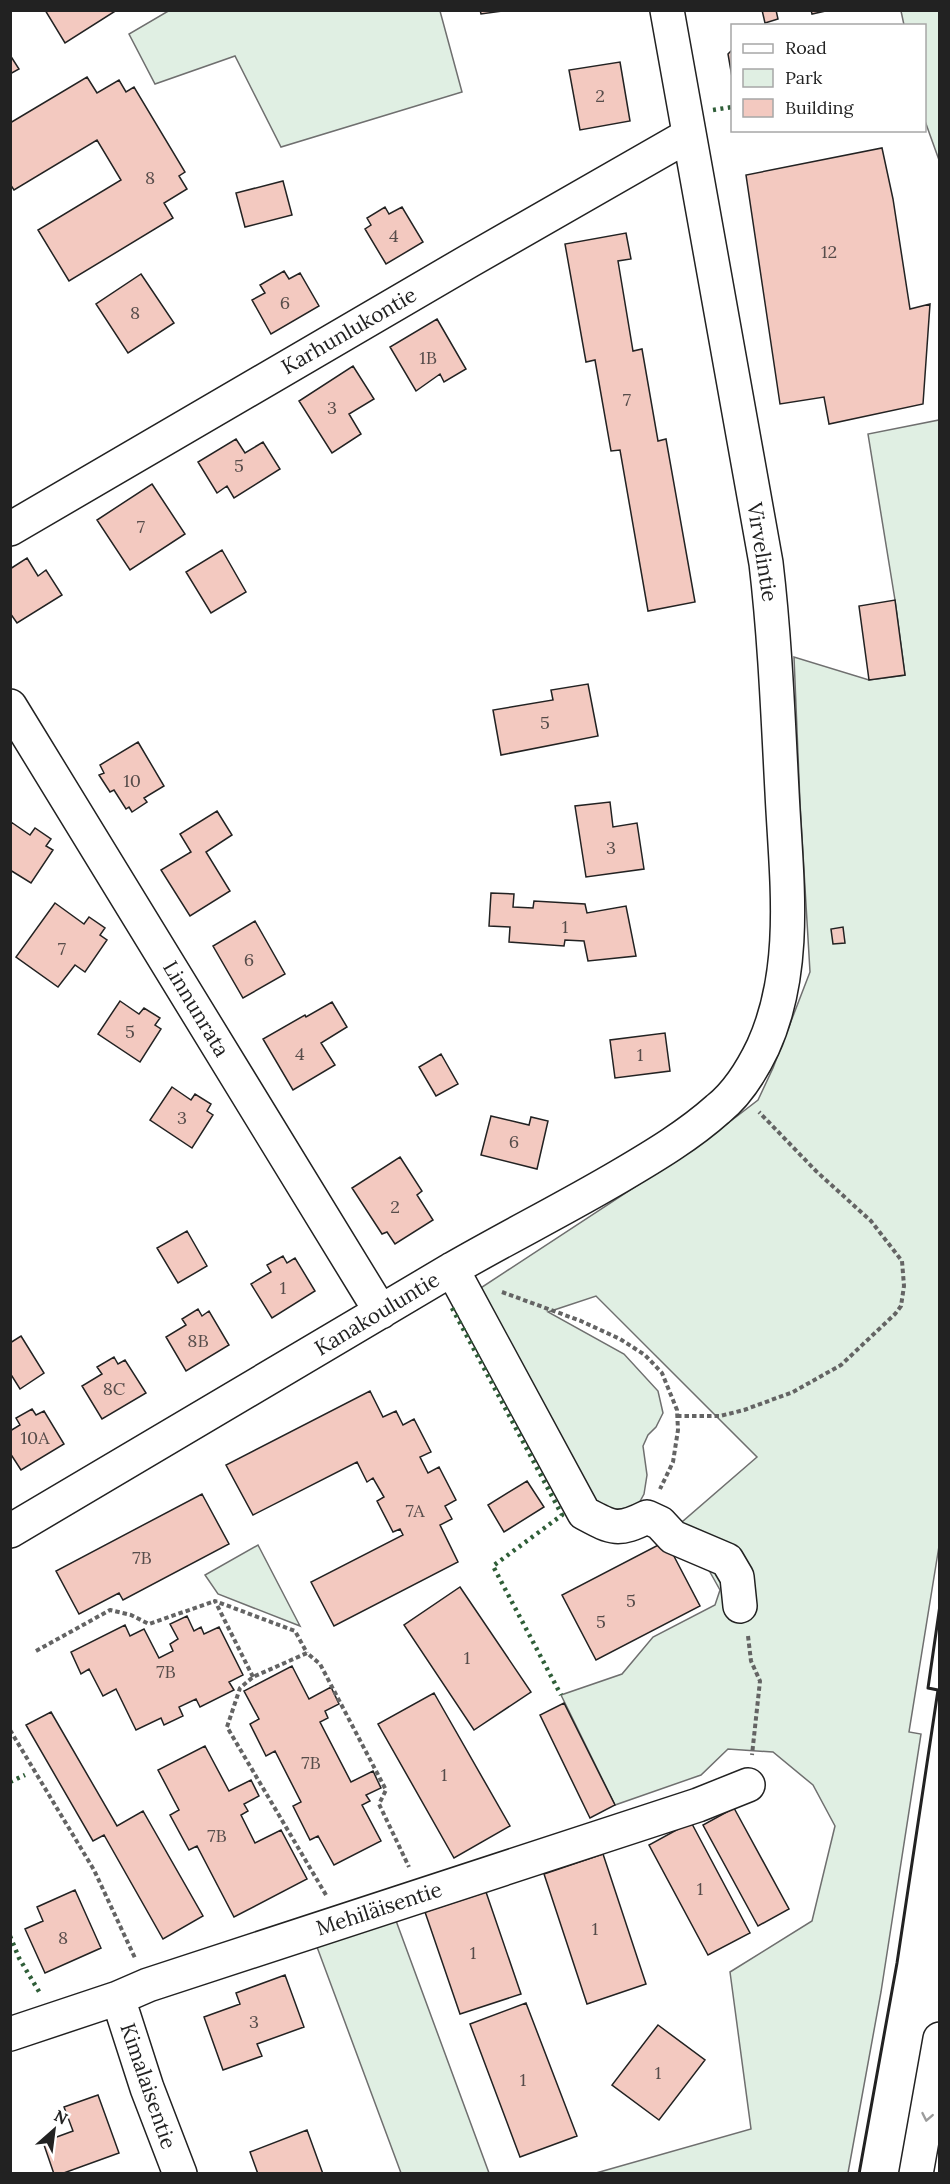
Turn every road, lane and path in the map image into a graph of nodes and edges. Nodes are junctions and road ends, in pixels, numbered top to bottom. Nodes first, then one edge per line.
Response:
1 (667, 10) edge
2 (689, 135) junction
3 (10, 530) edge
4 (10, 706) edge
5 (737, 1089) junction
6 (456, 1276) junction
7 (381, 1312) junction
8 (677, 1416) junction
9 (647, 1517) junction
10 (10, 1531) edge
11 (216, 1601) junction
12 (740, 1606) joint
13 (36, 1651) dead end
14 (306, 1653) junction
15 (254, 1677) junction
16 (10, 1730) edge
17 (748, 1785) joint
18 (422, 1895) junction
19 (341, 1922) junction
20 (148, 1985) junction
21 (118, 1998) junction
22 (10, 2034) edge
23 (939, 2039) edge
24 (180, 2174) edge
25 (916, 2174) edge

1 - 2 main road, Virvelintie
2 - 3 main road, Karhunlukontie
2 - 5 main road, Virvelintie
4 - 7 main road, Linnunrata
5 - 6 main road, Kanakouluntie
5 - 8 path
6 - 7 main road, Kanakouluntie
6 - 8 path
6 - 9 main road
7 - 10 main road, Kanakouluntie
8 - 9 path
9 - 12 main road
11 - 13 path
11 - 14 path
11 - 15 path
12 - 17 path
14 - 15 path
14 - 18 path
15 - 19 path
16 - 20 path
17 - 18 main road, Mehiläisentie
18 - 19 main road, Mehiläisentie
19 - 20 main road, Mehiläisentie
20 - 21 main road, Mehiläisentie
21 - 22 main road, Mehiläisentie
21 - 24 main road, Kimalaisentie
23 -> 25 main road

